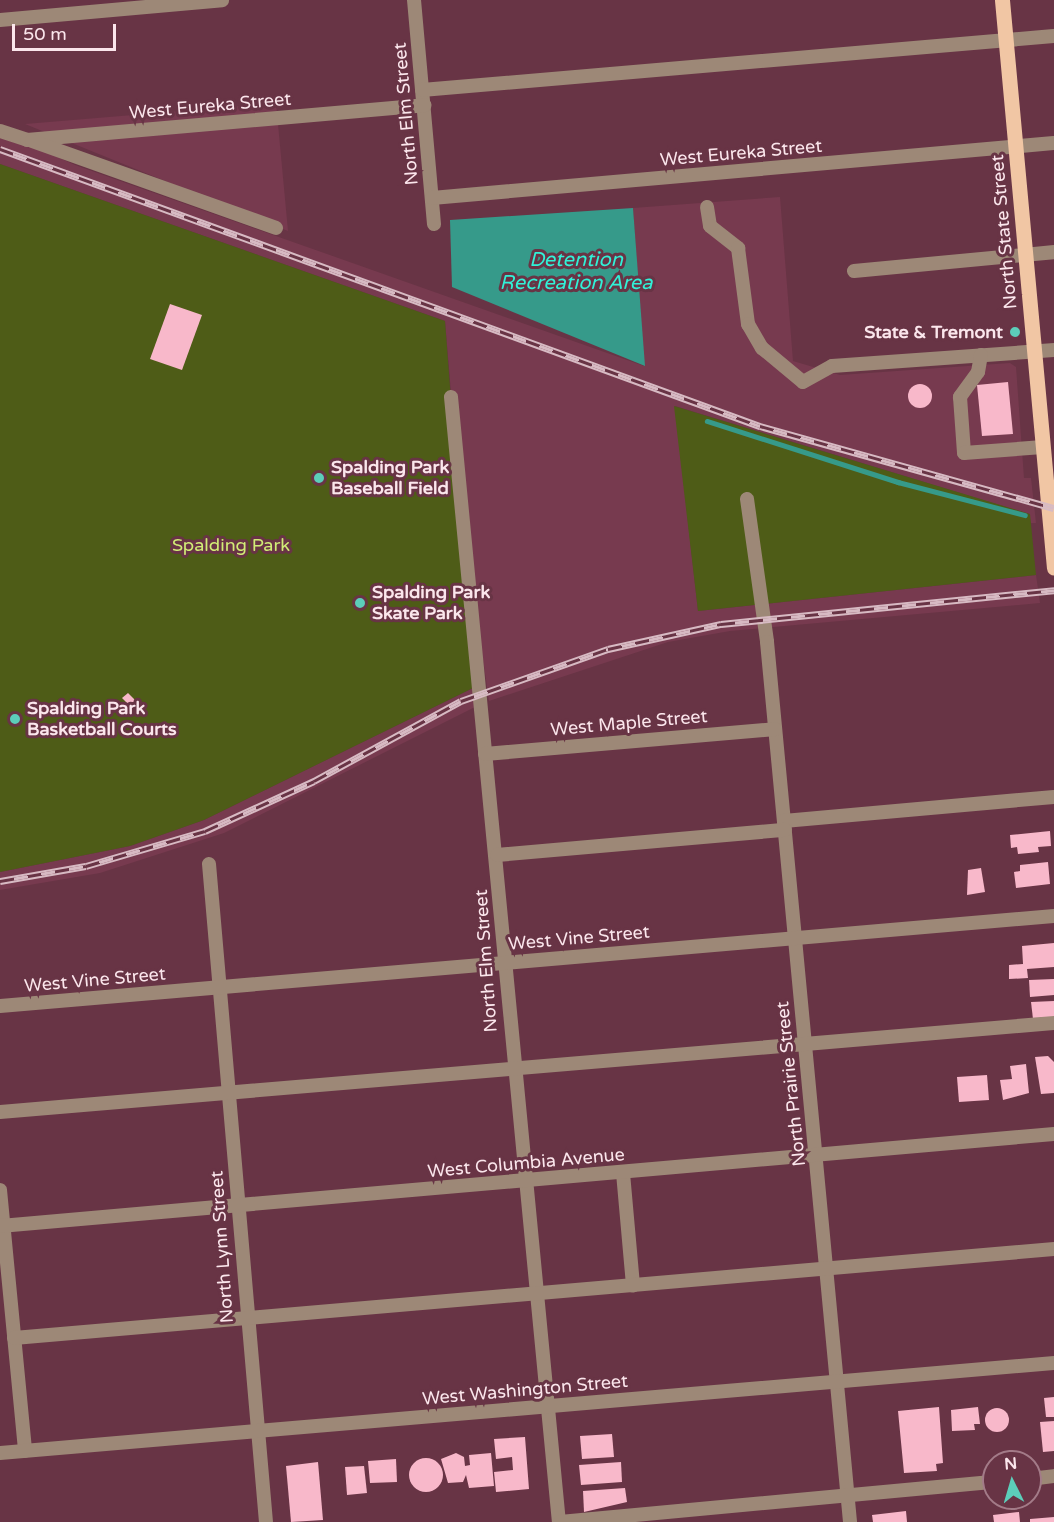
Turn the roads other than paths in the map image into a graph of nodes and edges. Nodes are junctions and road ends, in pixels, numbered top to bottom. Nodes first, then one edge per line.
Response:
1 (222, 0) edge
2 (414, 0) edge
3 (1002, 0) edge
4 (0, 20) edge
5 (1054, 36) edge
6 (1006, 40) junction
7 (422, 90) junction
8 (423, 105) junction
9 (0, 131) edge
10 (27, 140) junction
11 (1054, 143) edge
12 (1016, 146) junction
13 (432, 198) junction
14 (707, 207) dead end
15 (434, 224) dead end
16 (276, 228) dead end
17 (1054, 252) edge
18 (1026, 255) junction
19 (854, 270) dead end
20 (1054, 350) edge
21 (1035, 352) junction
22 (981, 355) junction
23 (451, 397) dead end
24 (1043, 447) junction
25 (1051, 486) edge
26 (747, 499) dead end
27 (1054, 568) edge
28 (775, 729) junction
29 (485, 754) junction
30 (1054, 797) edge
31 (784, 825) junction
32 (497, 855) junction
33 (209, 864) dead end
34 (1054, 916) edge
35 (795, 937) junction
36 (505, 962) junction
37 (218, 987) junction
38 (0, 1006) edge
39 (1054, 1023) edge
40 (805, 1045) junction
41 (513, 1066) junction
42 (227, 1093) junction
43 (0, 1112) edge
44 (1054, 1134) edge
45 (816, 1156) junction
46 (623, 1173) junction
47 (525, 1182) junction
48 (0, 1190) edge
49 (238, 1206) junction
50 (2, 1226) edge
51 (1054, 1250) edge
52 (827, 1269) junction
53 (633, 1286) junction
54 (534, 1295) junction
55 (246, 1320) junction
56 (14, 1338) junction
57 (1054, 1363) edge
58 (837, 1382) junction
59 (546, 1407) junction
60 (257, 1431) junction
61 (25, 1451) junction
62 (0, 1453) edge
63 (982, 1483) edge
64 (848, 1496) junction
65 (266, 1522) edge
66 (560, 1522) edge
67 (850, 1522) edge

1 - 4 street
2 - 7 street, North Elm Street
3 - 6 main road, North State Street
5 - 6 street
6 - 7 street
6 - 12 main road, North State Street
7 - 8 street, North Elm Street
8 - 10 street, West Eureka Street
8 - 13 street, North Elm Street
9 - 10 street, West Eureka Street
10 - 16 street
11 - 12 street, West Eureka Street
12 - 13 street, West Eureka Street
12 - 18 main road, North State Street
13 - 15 street, North Elm Street
14 - 22 street
17 - 18 street
18 - 19 street
18 - 21 main road, North State Street
20 - 21 street
21 - 22 street
21 - 24 main road, North State Street
22 - 24 street
23 - 29 street, North Elm Street
24 - 25 main road, North State Street
25 - 27 main road, North State Street
26 - 28 street, North Prairie Street
28 - 29 street, West Maple Street
28 - 31 street, North Prairie Street
29 - 32 street, North Elm Street
30 - 31 street
31 - 32 street
31 - 35 street, North Prairie Street
32 - 36 street, North Elm Street
33 - 37 street, North Lynn Street
34 - 35 street, West Vine Street
35 - 36 street, West Vine Street
35 - 40 street, North Prairie Street
36 - 37 street, West Vine Street
36 - 41 street, North Elm Street
37 - 38 street, West Vine Street
37 - 42 street, North Lynn Street
39 - 40 street
40 - 41 street
40 - 45 street, North Prairie Street
41 - 42 street
41 - 47 street, North Elm Street
42 - 43 street
42 - 49 street, North Lynn Street
44 - 45 street, West Columbia Avenue
45 - 46 street, West Columbia Avenue
45 - 52 street, North Prairie Street
46 - 47 street, West Columbia Avenue
46 - 53 street
47 - 49 street, West Columbia Avenue
47 - 54 street, North Elm Street
48 - 50 street
49 - 50 street, West Columbia Avenue
49 - 55 street, North Lynn Street
50 - 56 street
51 - 52 street
52 - 53 street
52 - 58 street, North Prairie Street
53 - 54 street
54 - 55 street
54 - 59 street, North Elm Street
55 - 56 street
55 - 60 street, North Lynn Street
56 - 61 street
57 - 58 street, West Washington Street
58 - 59 street, West Washington Street
58 - 64 street, North Prairie Street
59 - 60 street, West Washington Street
59 - 66 street, North Elm Street
60 - 61 street, West Washington Street
60 - 65 street, North Lynn Street
61 - 62 street, West Washington Street
63 - 64 street
64 - 66 street
64 - 67 street, North Prairie Street

